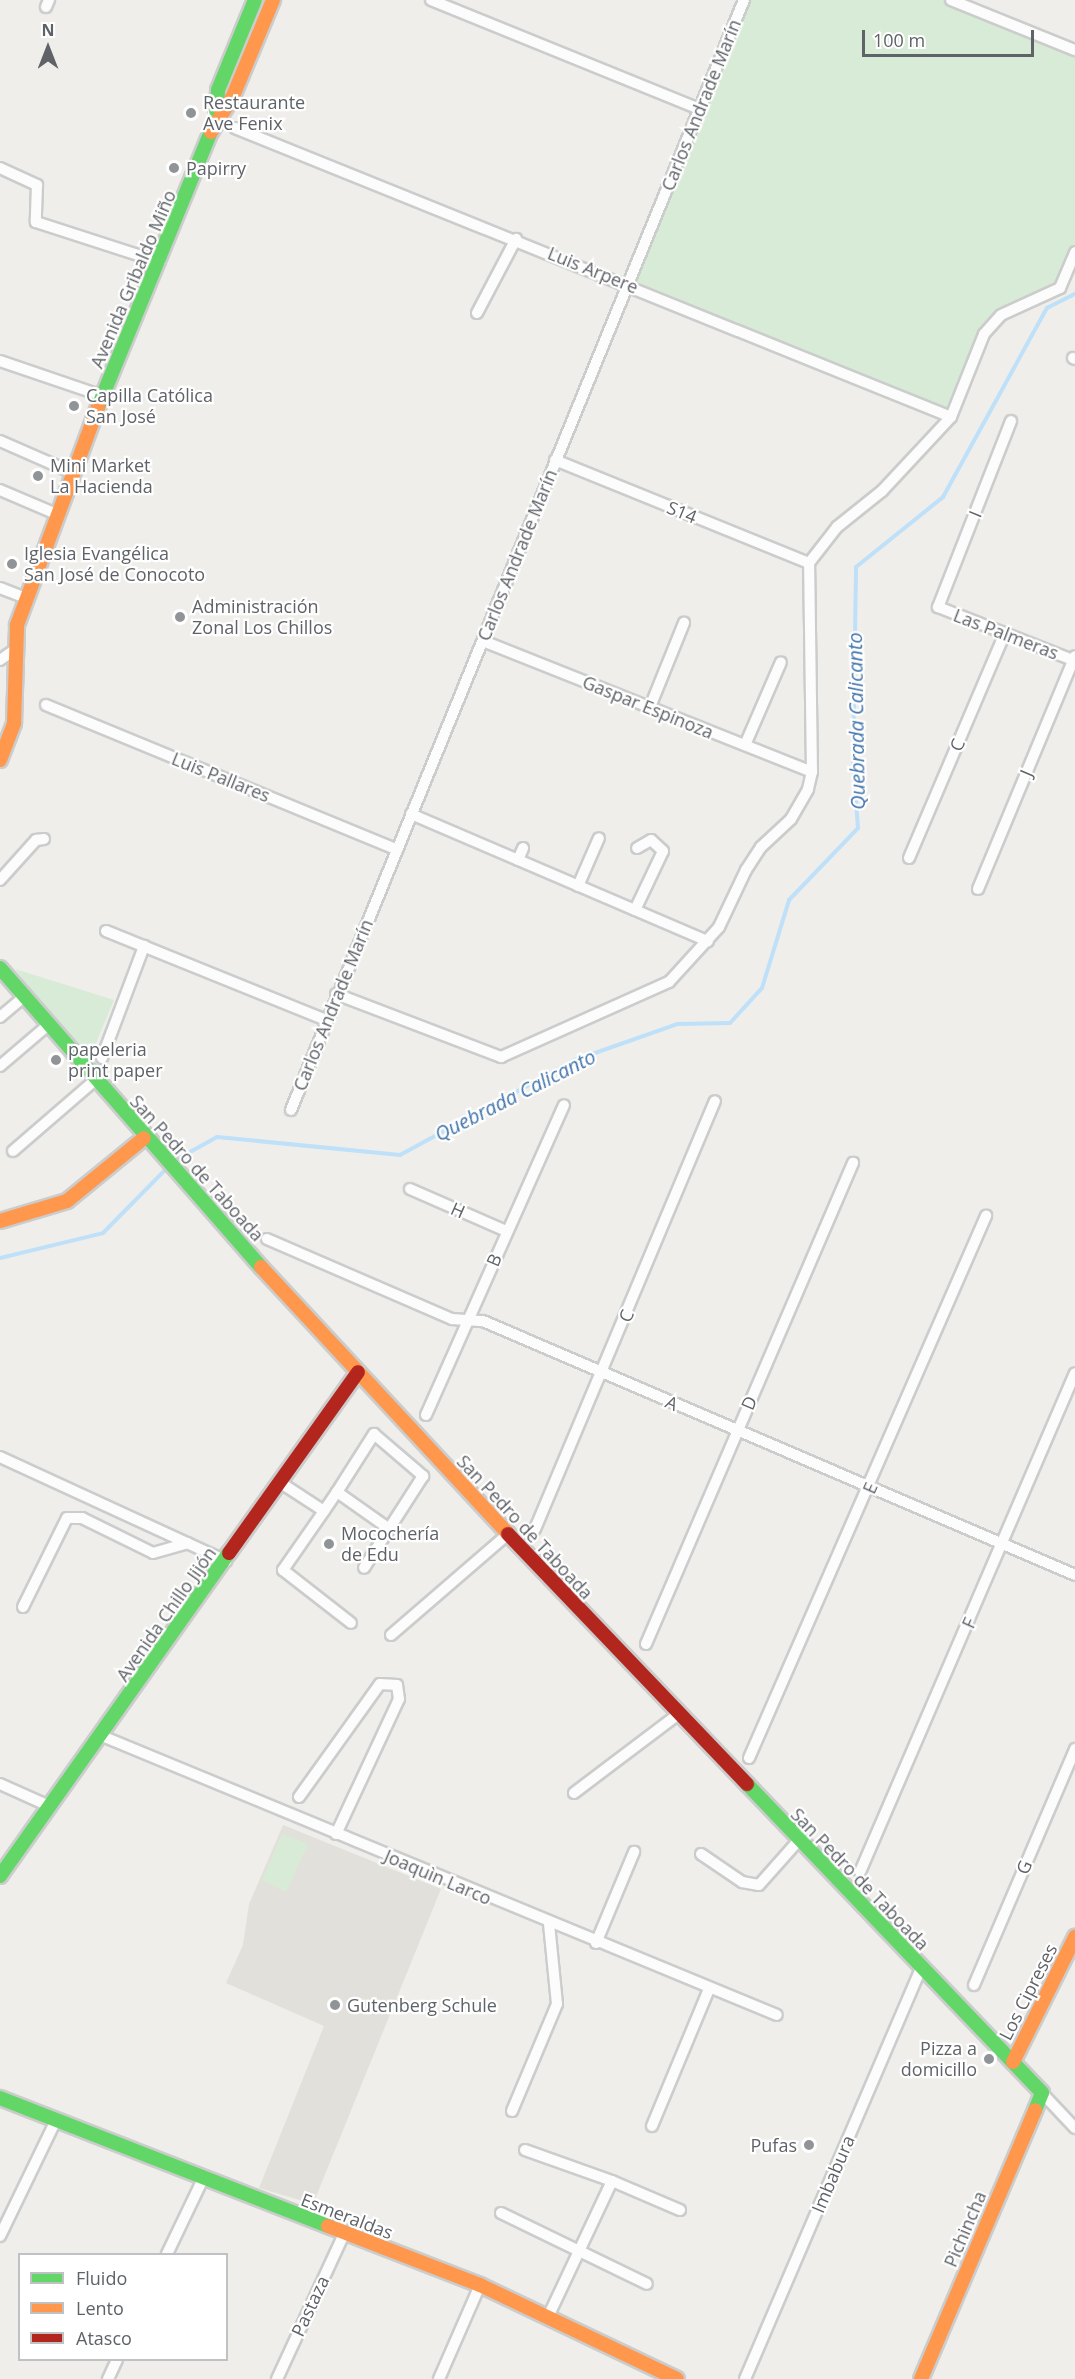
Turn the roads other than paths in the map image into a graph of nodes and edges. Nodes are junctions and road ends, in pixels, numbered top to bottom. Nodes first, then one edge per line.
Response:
1 (255, 0) edge
2 (273, 0) edge
3 (431, 0) edge
4 (744, 0) edge
5 (951, 0) edge
6 (1075, 50) edge
7 (699, 109) junction
8 (216, 120) junction
9 (235, 128) dead end
10 (0, 168) edge
11 (516, 239) junction
12 (1075, 252) edge
13 (160, 262) junction
14 (627, 284) junction
15 (477, 313) dead end
16 (0, 361) edge
17 (103, 396) junction
18 (951, 417) junction
19 (1011, 421) dead end
20 (0, 441) edge
21 (555, 460) junction
22 (71, 472) junction
23 (0, 490) edge
24 (54, 513) junction
25 (809, 563) junction
26 (0, 588) edge
27 (24, 597) junction
28 (938, 607) joint
29 (684, 623) dead end
30 (1005, 633) junction
31 (483, 641) junction
32 (15, 650) junction
33 (1075, 659) edge
34 (0, 660) edge
35 (781, 662) dead end
36 (46, 705) dead end
37 (650, 707) junction
38 (745, 745) junction
39 (0, 760) edge
40 (812, 772) junction
41 (411, 814) junction
42 (599, 838) dead end
43 (44, 839) dead end
44 (523, 848) dead end
45 (637, 848) dead end
46 (397, 850) junction
47 (909, 858) dead end
48 (518, 860) junction
49 (0, 880) edge
50 (578, 886) junction
51 (978, 889) dead end
52 (635, 910) junction
53 (106, 931) dead end
54 (708, 941) junction
55 (144, 946) junction
56 (0, 968) edge
57 (336, 994) junction
58 (25, 996) junction
59 (0, 1017) edge
60 (326, 1020) junction
61 (47, 1026) junction
62 (102, 1058) dead end
63 (0, 1066) edge
64 (94, 1081) junction
65 (715, 1101) dead end
66 (564, 1105) dead end
67 (291, 1110) dead end
68 (144, 1138) junction
69 (13, 1151) dead end
70 (853, 1163) dead end
71 (410, 1189) dead end
72 (986, 1215) dead end
73 (0, 1221) edge
74 (506, 1231) junction
75 (267, 1239) dead end
76 (468, 1322) junction
77 (358, 1372) junction
78 (602, 1372) junction
79 (1075, 1373) edge
80 (426, 1415) dead end
81 (737, 1432) junction
82 (0, 1457) edge
83 (281, 1483) junction
84 (870, 1487) junction
85 (337, 1492) junction
86 (324, 1511) junction
87 (388, 1528) junction
88 (535, 1529) dead end
89 (507, 1535) junction
90 (188, 1544) junction
91 (1004, 1544) junction
92 (226, 1561) junction
93 (364, 1568) dead end
94 (1075, 1575) edge
95 (23, 1607) dead end
96 (351, 1623) dead end
97 (391, 1635) dead end
98 (646, 1644) dead end
99 (677, 1715) junction
100 (102, 1736) junction
101 (1075, 1749) edge
102 (749, 1758) dead end
103 (0, 1784) edge
104 (574, 1793) dead end
105 (299, 1797) dead end
106 (47, 1805) junction
107 (336, 1834) junction
108 (799, 1840) junction
109 (634, 1852) dead end
110 (700, 1854) dead end
111 (860, 1872) dead end
112 (0, 1876) edge
113 (549, 1924) junction
114 (1075, 1937) edge
115 (596, 1943) junction
116 (921, 1968) junction
117 (974, 1985) dead end
118 (709, 1989) junction
119 (777, 2014) dead end
120 (1013, 2062) junction
121 (1042, 2093) junction
122 (0, 2098) edge
123 (512, 2111) dead end
124 (56, 2120) junction
125 (652, 2126) dead end
126 (1075, 2128) edge
127 (525, 2150) dead end
128 (202, 2179) junction
129 (612, 2181) junction
130 (680, 2210) dead end
131 (501, 2213) dead end
132 (344, 2234) junction
133 (0, 2236) edge
134 (167, 2253) edge
135 (579, 2255) junction
136 (647, 2284) dead end
137 (480, 2285) junction
138 (548, 2317) junction
139 (117, 2361) edge
140 (108, 2379) edge
141 (277, 2379) edge
142 (439, 2379) edge
143 (677, 2379) edge
144 (745, 2379) edge
145 (921, 2379) edge

1 - 8 street, Avenida Gribaldo Miño
2 - 8 street, Avenida Gribaldo Miño
3 - 7 street
4 - 7 street, Carlos Andrade Marín
5 - 6 street
7 - 14 street, Carlos Andrade Marín
8 - 13 street, Avenida Gribaldo Miño
9 - 11 street, Luis Arpere
10 - 13 street
11 - 14 street, Luis Arpere
11 - 15 street
12 - 18 street
13 - 17 street, Avenida Gribaldo Miño
14 - 18 street, Luis Arpere
14 - 21 street, Carlos Andrade Marín
16 - 17 street
17 - 22 street, Avenida Gribaldo Miño
18 - 25 street
19 - 28 street, I
20 - 22 street
21 - 25 street, S14
21 - 31 street, Carlos Andrade Marín
22 - 24 street, Avenida Gribaldo Miño
23 - 24 street
24 - 27 street, Avenida Gribaldo Miño
25 - 40 street
26 - 27 street
27 - 32 street, Avenida Gribaldo Miño
28 - 30 street, Las Palmeras
29 - 37 street
30 - 33 street, Las Palmeras
30 - 47 street, C
31 - 37 street, Gaspar Espinoza
31 - 41 street, Carlos Andrade Marín
32 - 34 street
32 - 39 street, Avenida Gribaldo Miño
33 - 51 street, J
35 - 38 street
36 - 46 street, Luis Pallares
37 - 38 street, Gaspar Espinoza
38 - 40 street, Gaspar Espinoza
40 - 54 street
41 - 46 street, Carlos Andrade Marín
41 - 48 street
42 - 50 street
43 - 49 street
44 - 48 street
45 - 52 street
46 - 57 street, Carlos Andrade Marín
48 - 50 street
50 - 52 street
52 - 54 street
53 - 55 street
54 - 57 street
55 - 60 street
55 - 62 street
56 - 58 street, San Pedro de Taboada
57 - 60 street, Carlos Andrade Marín
58 - 59 street
58 - 61 street, San Pedro de Taboada
60 - 67 street, Carlos Andrade Marín
61 - 63 street
61 - 64 street, San Pedro de Taboada
64 - 68 street, San Pedro de Taboada
64 - 69 street
65 - 78 street, C
66 - 74 street, B
68 - 73 street
68 - 77 street, San Pedro de Taboada
70 - 81 street, D
71 - 74 street, H
72 - 84 street, E
74 - 76 street, B
75 - 76 street, A
76 - 78 street, A
76 - 80 street, B
77 - 83 street, Avenida Chillo Jijón
77 - 89 street, San Pedro de Taboada
78 - 81 street, A
78 - 88 street, C
79 - 91 street, F
81 - 84 street, A
81 - 98 street, D
82 - 90 street
83 - 86 street
83 - 92 street, Avenida Chillo Jijón
84 - 91 street, A
84 - 102 street, E
85 - 86 street
85 - 87 street
85 - 87 street
86 - 96 street
87 - 93 street
89 - 97 street
89 - 99 street, San Pedro de Taboada
90 - 92 street
90 - 95 street
91 - 94 street, A
91 - 111 street, F
92 - 100 street, Avenida Chillo Jijón
99 - 104 street
99 - 108 street, San Pedro de Taboada
100 - 106 street, Avenida Chillo Jijón
100 - 107 street, Joaquìn Larco
101 - 117 street, G
103 - 106 street
105 - 107 street
106 - 112 street, Avenida Chillo Jijón
107 - 113 street, Joaquìn Larco
108 - 110 street
108 - 116 street, San Pedro de Taboada
109 - 115 street
113 - 115 street, Joaquìn Larco
113 - 123 street
114 - 120 street, Los Cipreses
115 - 118 street, Joaquìn Larco
116 - 120 street, San Pedro de Taboada
116 - 144 street, Imbabura
118 - 119 street, Joaquìn Larco
118 - 125 street
120 - 121 street, San Pedro de Taboada
121 - 126 street
121 - 145 street, Pichincha
122 - 124 street, Esmeraldas
124 - 128 street, Esmeraldas
124 - 133 street
127 - 129 street
128 - 132 street, Esmeraldas
128 - 134 street
129 - 130 street
129 - 135 street
131 - 135 street
132 - 137 street, Esmeraldas
132 - 141 street, Pastaza
135 - 136 street
135 - 138 street
137 - 138 street, Esmeraldas
137 - 142 street
138 - 143 street, Esmeraldas
139 - 140 street

